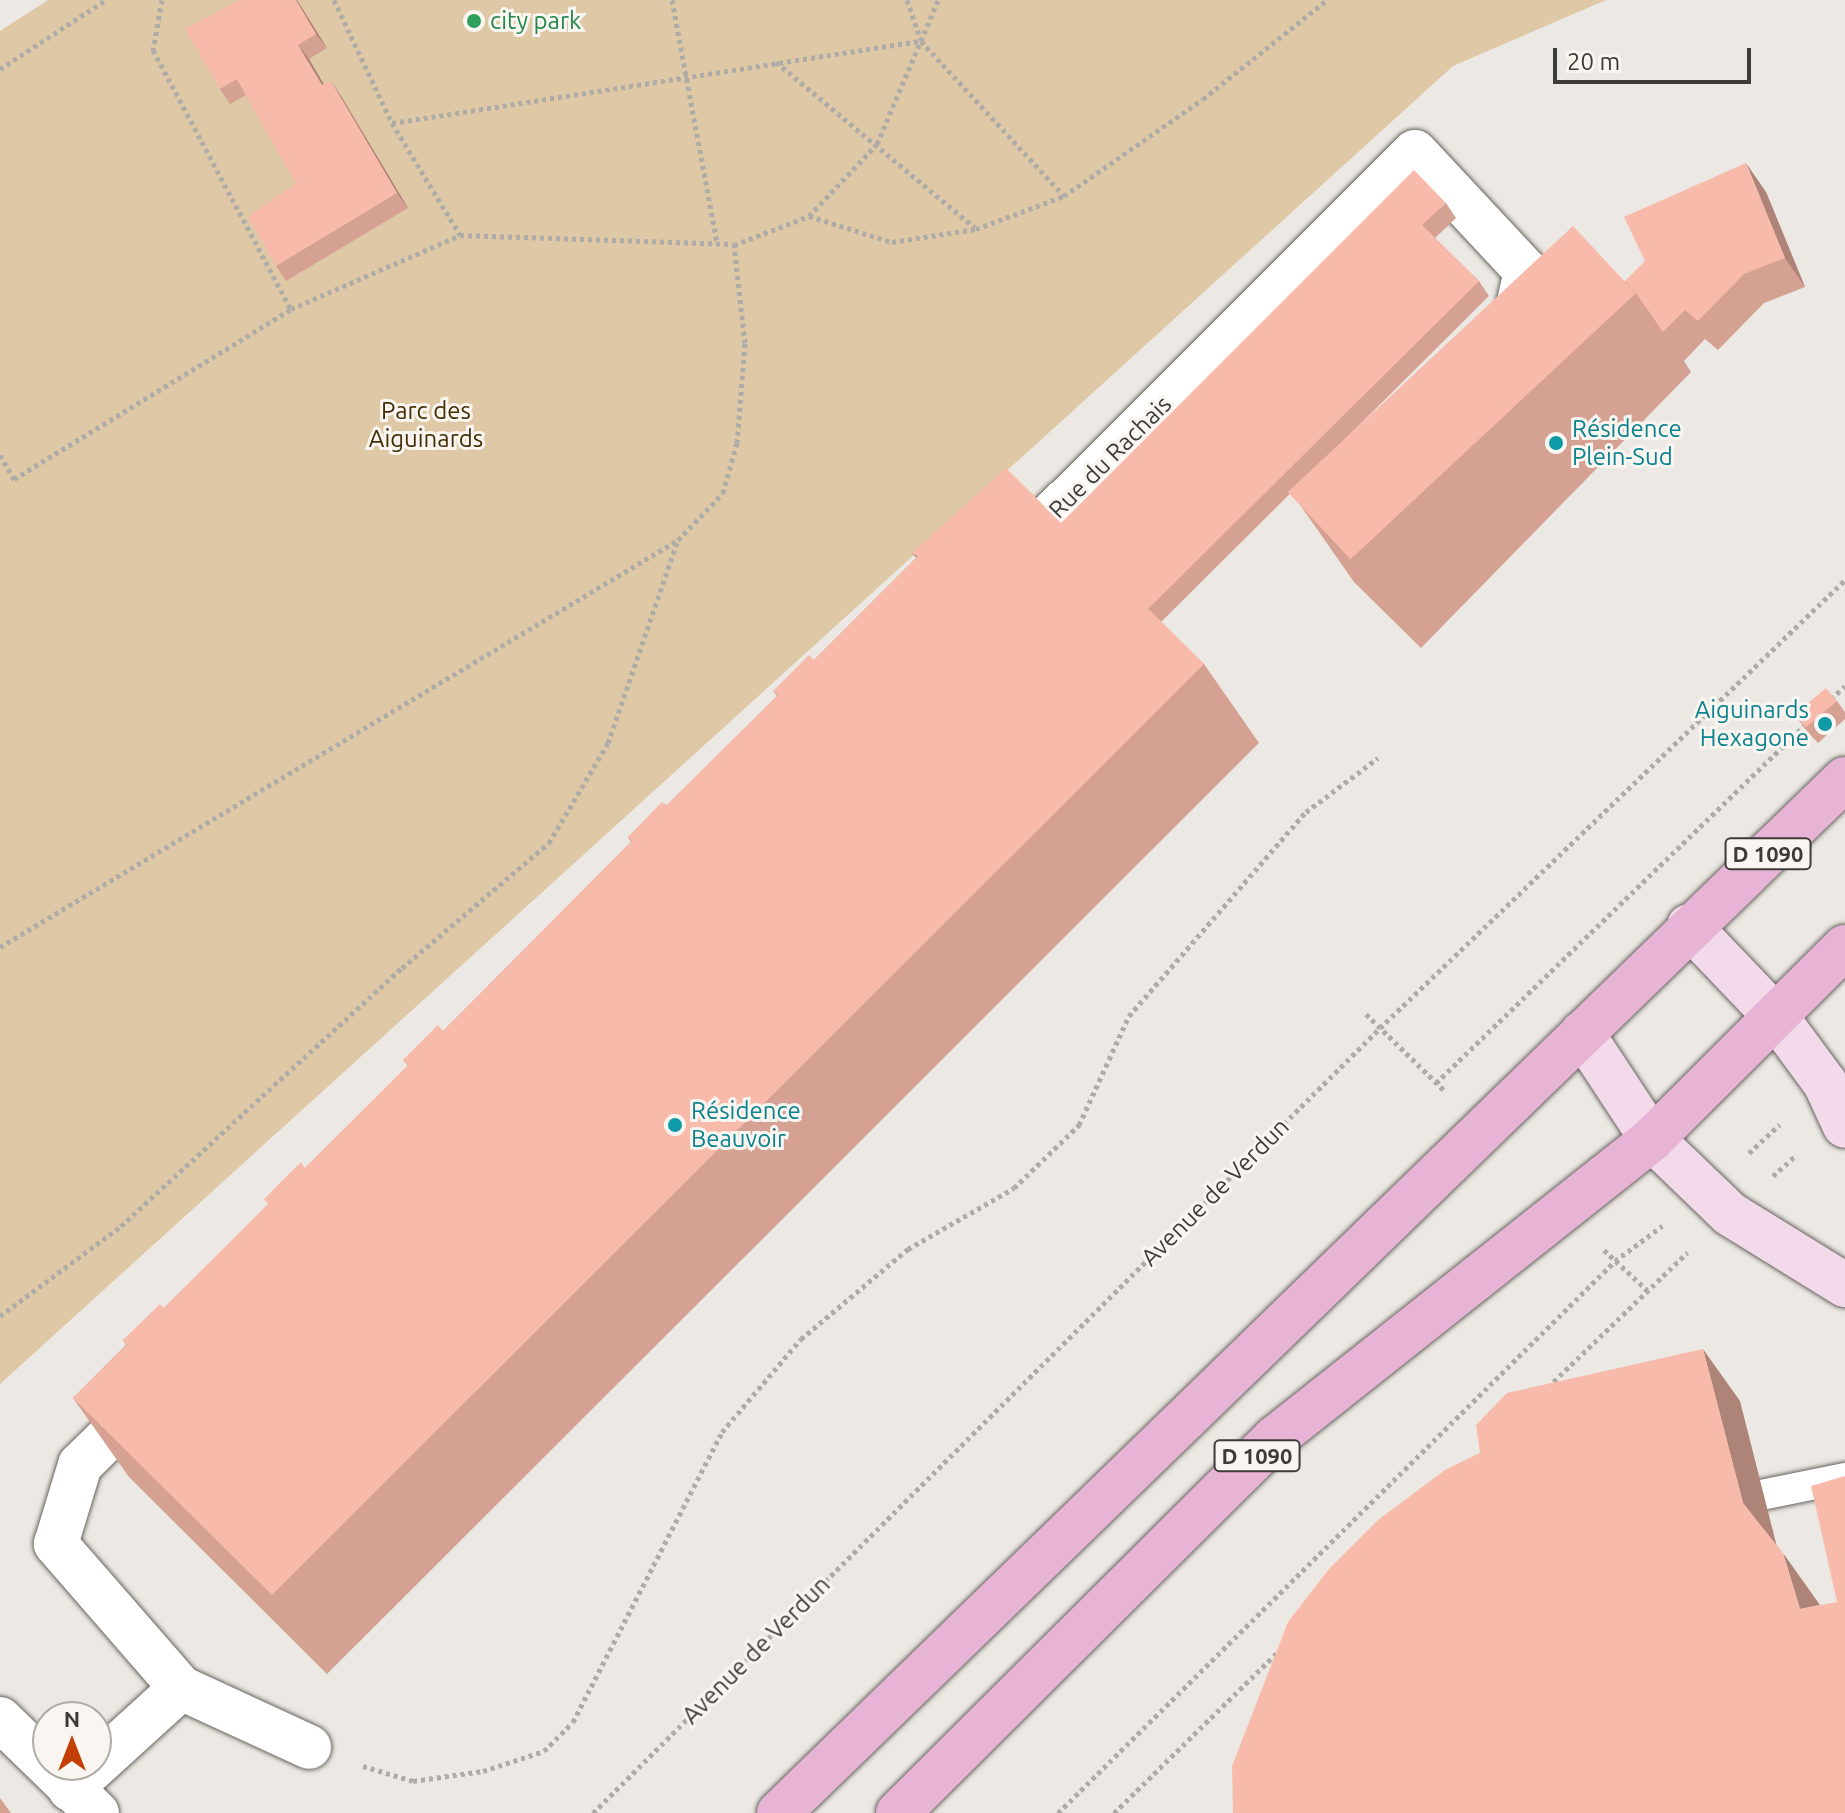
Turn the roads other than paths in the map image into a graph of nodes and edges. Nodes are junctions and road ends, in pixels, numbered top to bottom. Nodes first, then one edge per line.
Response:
1 (1512, 335) edge
2 (975, 591) edge
3 (1845, 779) edge
4 (1689, 926) junction
5 (1845, 947) edge
6 (1777, 1018) junction
7 (1582, 1033) junction
8 (1837, 1108) edge
9 (1652, 1139) junction
10 (1845, 1285) edge
11 (182, 1365) edge
12 (1845, 1478) edge
13 (1761, 1495) dead end
14 (181, 1688) junction
15 (0, 1719) edge
16 (309, 1747) road end
17 (84, 1801) edge
18 (779, 1813) edge
19 (898, 1813) edge

1 - 2 street, Rue du Rachais
3 - 4 main road, D 1090
4 - 6 street
4 - 7 main road, D 1090
5 - 6 main road, D 1090
6 - 8 street
6 - 9 main road, D 1090
7 - 9 street
7 - 18 main road, D 1090
9 - 10 street
9 - 19 main road, D 1090
11 - 14 street
12 - 13 lane
14 - 16 street
14 - 17 street
15 - 17 street

